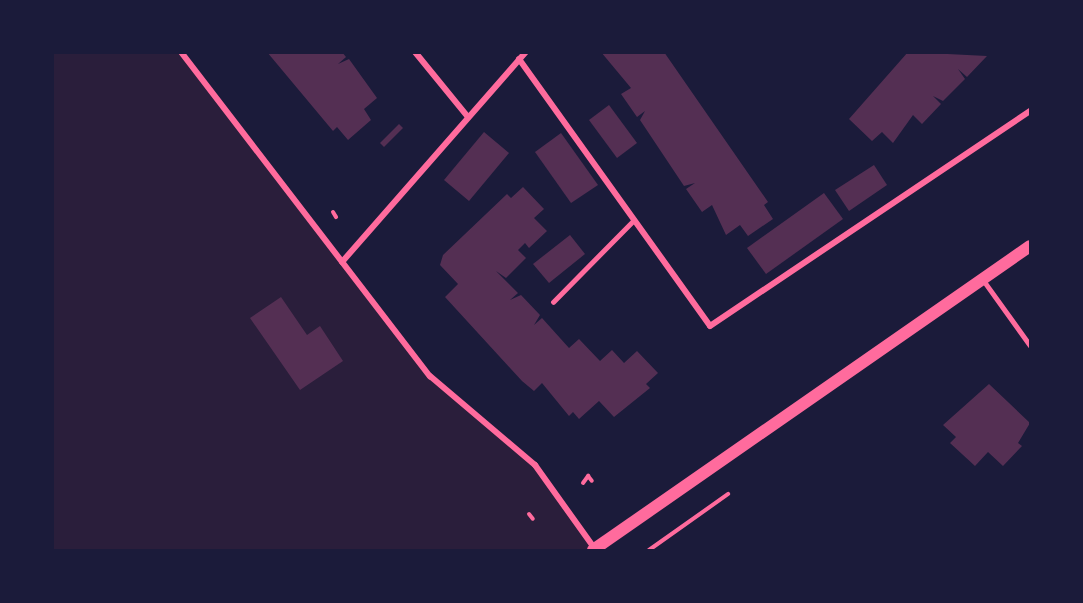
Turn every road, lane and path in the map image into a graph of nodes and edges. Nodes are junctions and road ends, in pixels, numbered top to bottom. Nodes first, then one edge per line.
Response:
1 (181, 52) edge
2 (415, 52) edge
3 (526, 52) edge
4 (519, 59) junction
5 (1030, 111) edge
6 (468, 117) junction
7 (634, 220) junction
8 (1030, 246) edge
9 (342, 262) junction
10 (982, 279) junction
11 (553, 302) dead end
12 (1030, 345) edge
13 (592, 481) dead end
14 (583, 483) dead end
15 (728, 494) dead end
16 (529, 514) dead end
17 (533, 519) dead end
18 (594, 550) edge
19 (649, 550) edge

1 - 9 street
2 - 6 street
3 - 4 street
4 - 6 street
4 - 7 street
5 - 7 street
6 - 9 street
7 - 11 lane
8 - 10 main road
9 - 18 street
10 - 12 lane
10 - 18 main road
13 - 14 path
15 - 19 path
16 - 17 path

